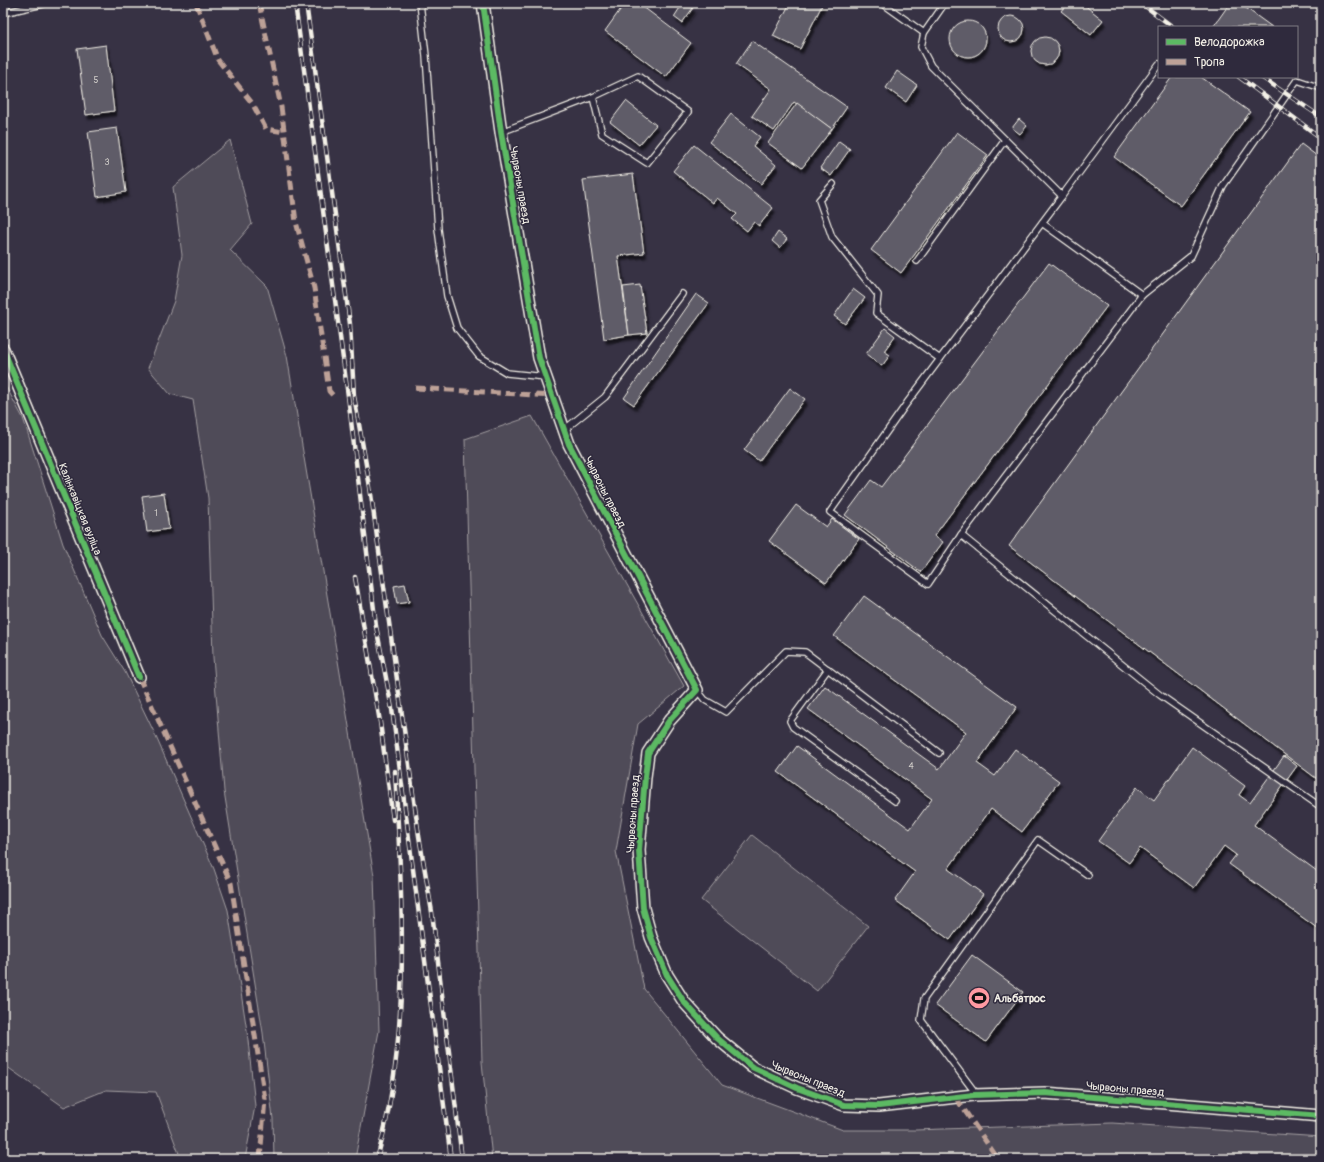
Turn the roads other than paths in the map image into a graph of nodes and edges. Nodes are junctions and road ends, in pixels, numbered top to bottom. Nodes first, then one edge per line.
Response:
1 (42, 3) edge
2 (420, 3) edge
3 (483, 3) edge
4 (882, 3) edge
5 (945, 3) edge
6 (3, 13) edge
7 (924, 33) junction
8 (1158, 65) edge
9 (1321, 88) edge
10 (592, 97) junction
11 (501, 132) junction
12 (1005, 140) junction
13 (833, 184) dead end
14 (1062, 196) junction
15 (1042, 223) junction
16 (917, 262) dead end
17 (682, 294) dead end
18 (1142, 295) junction
19 (3, 348) edge
20 (940, 359) junction
21 (546, 377) junction
22 (564, 430) junction
23 (961, 535) junction
24 (828, 669) junction
25 (139, 677) dead end
26 (697, 690) junction
27 (939, 753) dead end
28 (895, 801) dead end
29 (1321, 807) edge
30 (1088, 874) dead end
31 (977, 1095) junction
32 (1321, 1116) edge

1 - 6 lane
2 - 21 lane
3 - 11 street, Чырвоны праезд
4 - 7 lane
5 - 7 lane
7 - 12 lane
8 - 14 lane
9 - 18 lane
10 - 10 lane
10 - 11 lane
11 - 21 street, Чырвоны праезд
12 - 14 lane
12 - 16 lane
13 - 20 lane
14 - 15 lane
15 - 18 lane
15 - 20 lane
17 - 22 lane
18 - 23 lane
19 - 25 street, Калінкавіцкая вуліца
20 - 23 lane
21 - 22 street, Чырвоны праезд
22 - 26 street, Чырвоны праезд
23 - 29 lane
24 - 26 lane
24 - 27 lane
24 - 28 lane
26 - 31 street, Чырвоны праезд
30 - 31 lane
31 - 32 street, Чырвоны праезд

